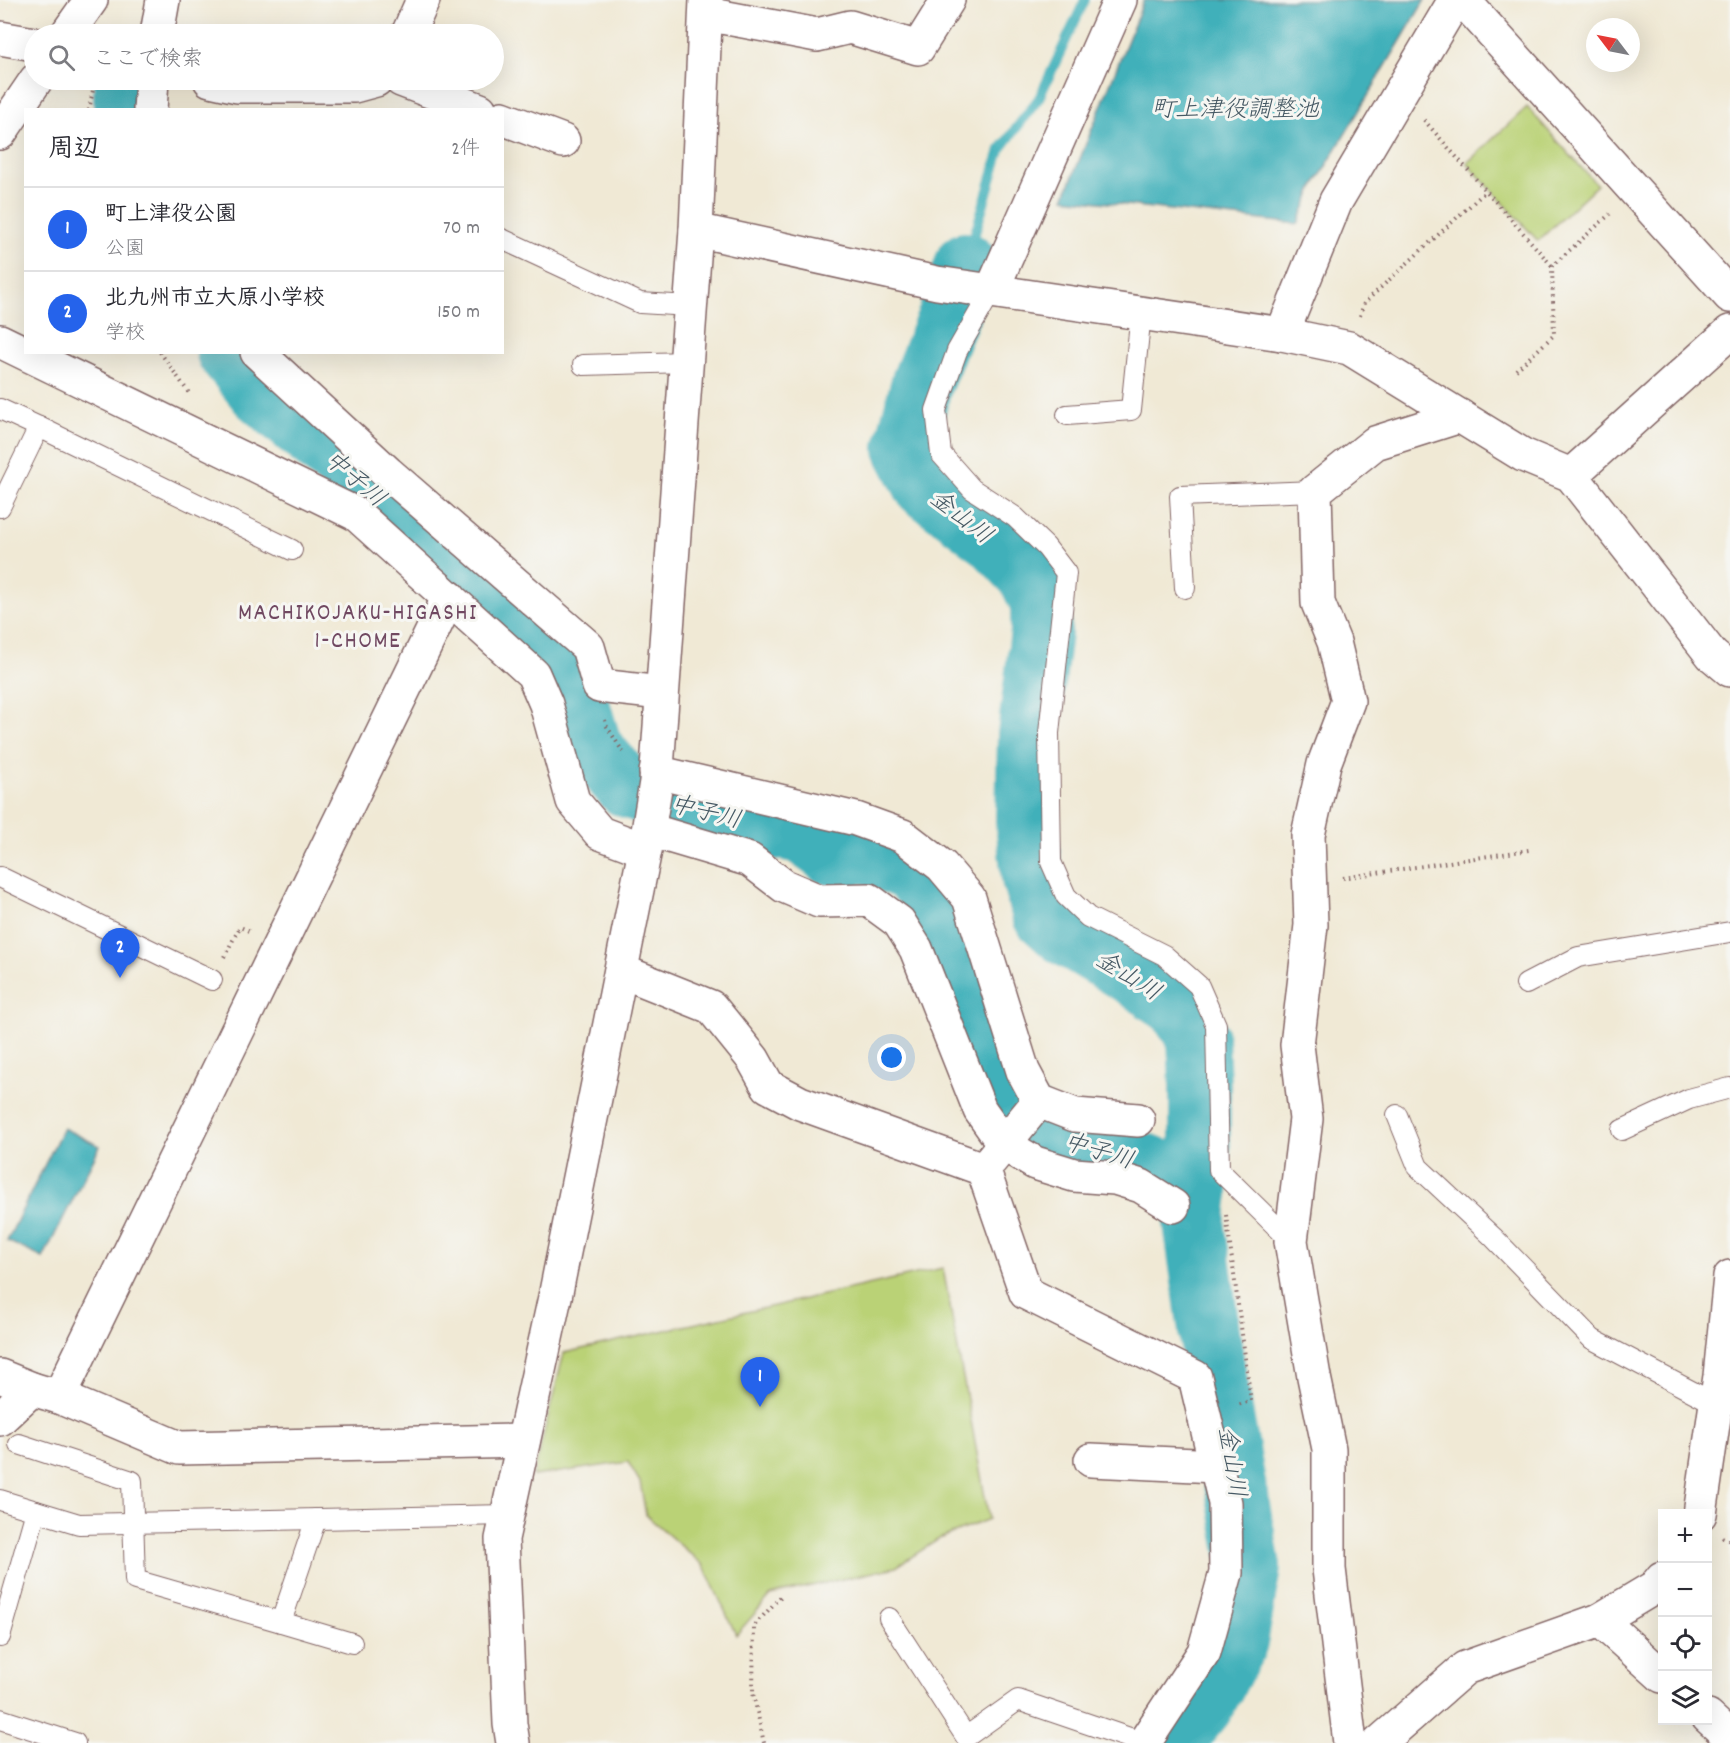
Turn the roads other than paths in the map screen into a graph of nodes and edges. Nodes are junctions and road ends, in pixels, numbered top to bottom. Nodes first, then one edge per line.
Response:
1 (91, 0) edge
2 (163, 0) edge
3 (423, 0) edge
4 (948, 0) edge
5 (1120, 0) edge
6 (1455, 0) edge
7 (1462, 0) edge
8 (706, 7) edge
9 (74, 24) edge
10 (159, 24) edge
11 (412, 24) edge
12 (0, 38) edge
13 (24, 42) edge
14 (29, 90) edge
15 (151, 90) edge
16 (427, 90) edge
17 (150, 108) edge
18 (475, 108) edge
19 (504, 119) edge
20 (0, 133) edge
21 (563, 141) dead end
22 (696, 230) junction
23 (504, 240) edge
24 (990, 290) junction
25 (1730, 296) edge
26 (690, 306) junction
27 (1142, 313) junction
28 (1730, 332) edge
29 (1282, 334) junction
30 (0, 341) edge
31 (24, 353) edge
32 (27, 354) edge
33 (259, 354) edge
34 (686, 362) junction
35 (583, 365) dead end
36 (0, 409) edge
37 (1067, 415) dead end
38 (1460, 416) junction
39 (39, 428) junction
40 (388, 474) junction
41 (1571, 475) junction
42 (1315, 491) junction
43 (0, 507) edge
44 (356, 513) junction
45 (292, 550) dead end
46 (1185, 588) dead end
47 (449, 597) junction
48 (1730, 670) edge
49 (661, 693) junction
50 (656, 777) junction
51 (649, 832) junction
52 (0, 877) edge
53 (1730, 932) edge
54 (621, 971) junction
55 (212, 980) dead end
56 (1526, 984) dead end
57 (1730, 1088) edge
58 (1397, 1115) dead end
59 (1138, 1120) dead end
60 (1023, 1121) junction
61 (1622, 1130) dead end
62 (984, 1169) junction
63 (1173, 1206) dead end
64 (1291, 1241) junction
65 (1730, 1277) edge
66 (0, 1376) edge
67 (46, 1393) junction
68 (1723, 1404) edge
69 (9, 1432) edge
70 (523, 1442) junction
71 (1090, 1460) dead end
72 (1216, 1466) junction
73 (0, 1500) edge
74 (1701, 1509) edge
75 (36, 1511) junction
76 (507, 1515) junction
77 (316, 1519) junction
78 (133, 1523) junction
79 (1658, 1583) edge
80 (889, 1618) dead end
81 (1600, 1620) junction
82 (281, 1622) junction
83 (0, 1637) edge
84 (352, 1643) dead end
85 (1658, 1672) edge
86 (0, 1719) edge
87 (1712, 1721) edge
88 (1730, 1737) edge
89 (75, 1743) edge
90 (513, 1743) edge
91 (1144, 1743) edge
92 (1350, 1743) edge
93 (1379, 1743) edge

1 - 9 street
2 - 10 street
3 - 11 street
4 - 8 street
5 - 24 street
6 - 29 street
7 - 25 street
8 - 22 street
12 - 13 street
14 - 20 street
15 - 17 street
16 - 18 street
19 - 21 street
22 - 24 street
22 - 26 street
23 - 26 lane
24 - 27 street
24 - 64 lane
26 - 34 street
27 - 29 street
27 - 37 lane
28 - 41 street
29 - 38 street
30 - 31 street
32 - 44 street
33 - 40 street
34 - 35 lane
34 - 49 street
36 - 39 lane
38 - 41 street
38 - 42 street
39 - 43 lane
39 - 45 lane
40 - 44 street
40 - 49 street
41 - 48 street
42 - 46 lane
42 - 64 street
44 - 47 street
47 - 51 street
47 - 67 street
49 - 50 street
50 - 51 street
50 - 60 street
51 - 54 street
51 - 60 street
52 - 55 lane
53 - 56 lane
54 - 62 street
54 - 70 street
57 - 61 lane
58 - 68 lane
59 - 60 street
60 - 62 street
60 - 63 street
62 - 72 street
64 - 92 street
65 - 68 street
66 - 67 street
67 - 69 street
67 - 70 street
68 - 74 street
69 - 78 lane
70 - 76 street
71 - 72 street
72 - 91 street
73 - 75 lane
75 - 78 lane
75 - 83 lane
76 - 77 lane
76 - 90 street
77 - 78 lane
77 - 82 lane
78 - 82 lane
79 - 81 street
80 - 91 lane
81 - 85 street
81 - 93 street
82 - 84 lane
86 - 89 lane
87 - 88 street

